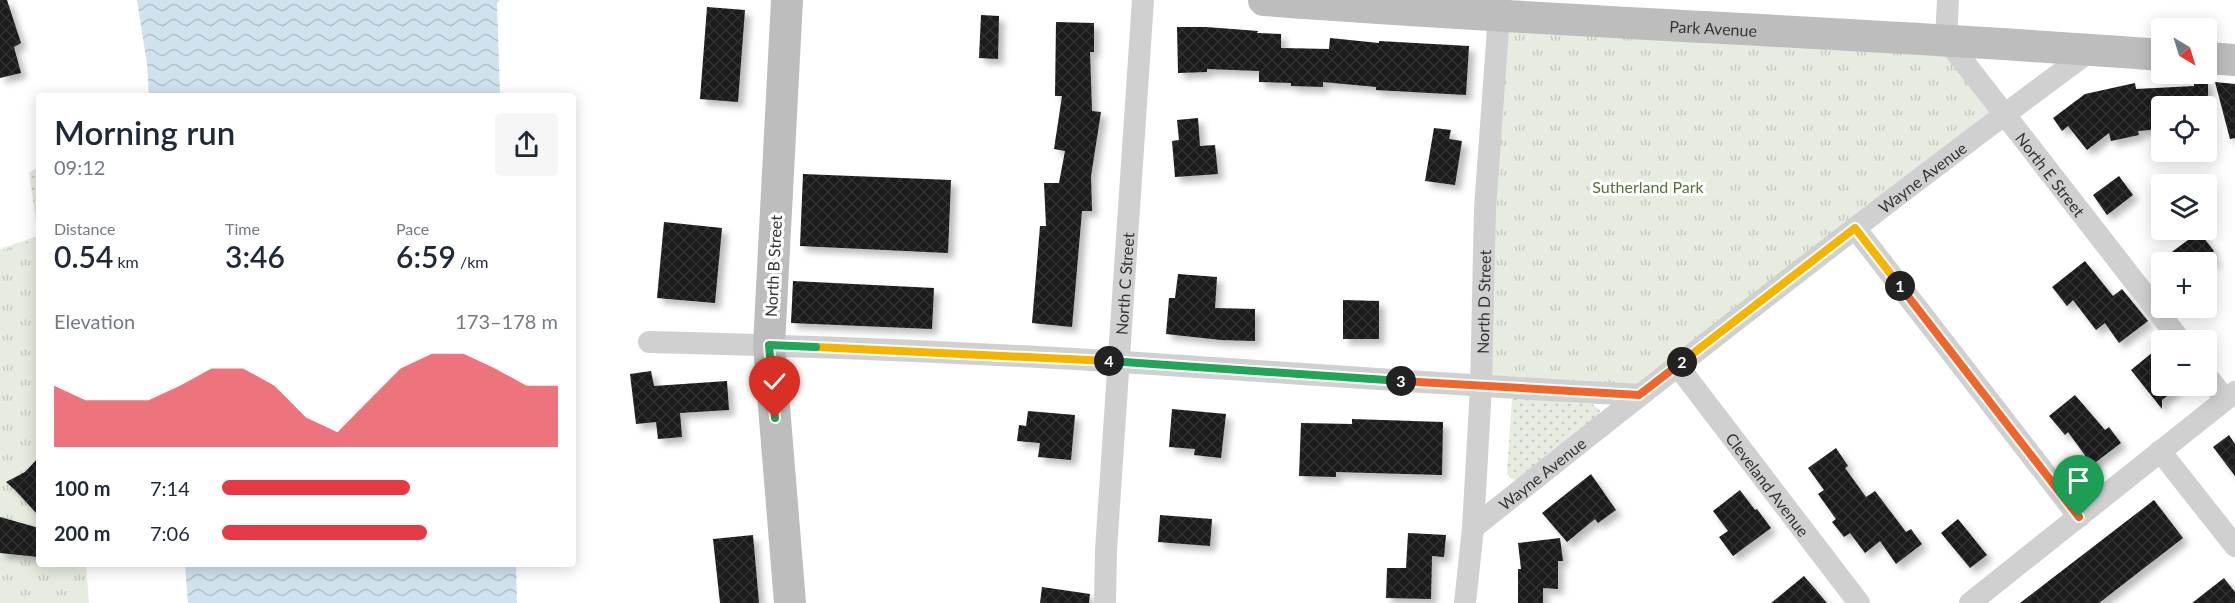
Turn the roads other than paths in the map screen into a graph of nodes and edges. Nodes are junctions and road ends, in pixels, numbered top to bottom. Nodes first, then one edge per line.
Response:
1 (787, 0) edge
2 (1143, 0) edge
3 (1264, 0) edge
4 (1948, 0) edge
5 (1500, 9) edge
6 (1946, 39) junction
7 (2093, 49) junction
8 (2151, 53) edge
9 (2217, 59) edge
10 (2235, 60) edge
11 (2004, 115) junction
12 (1855, 228) junction
13 (2172, 330) edge
14 (649, 342) dead end
15 (769, 345) junction
16 (1120, 362) junction
17 (1677, 365) junction
18 (2217, 384) edge
19 (1481, 387) junction
20 (1639, 395) junction
21 (2230, 395) edge
22 (2160, 451) junction
23 (2079, 517) junction
24 (1473, 528) junction
25 (2235, 546) edge
26 (790, 603) edge
27 (1105, 603) edge
28 (1465, 603) edge
29 (1859, 603) edge
30 (1970, 603) edge

1 - 15 main road, North B Street
2 - 16 street, North C Street
3 - 5 main road, Park Avenue
4 - 6 street
5 - 6 main road, Park Avenue
5 - 19 street, North D Street
6 - 7 main road, Park Avenue
6 - 11 street, North E Street
7 - 8 main road, Park Avenue
7 - 11 street, Wayne Avenue
9 - 10 main road
11 - 12 street, Wayne Avenue
11 - 13 street, North E Street
12 - 17 street, Wayne Avenue
12 - 23 street
14 - 15 street
15 - 16 street
15 - 26 main road, North B Street
16 - 19 street
16 - 27 street, North C Street
17 - 20 street, Wayne Avenue
17 - 29 street, Cleveland Avenue
18 - 21 street
19 - 20 street
19 - 24 street, North D Street
20 - 24 street, Wayne Avenue
21 - 22 street
22 - 23 street
22 - 25 street
23 - 30 street
24 - 28 street, North D Street

